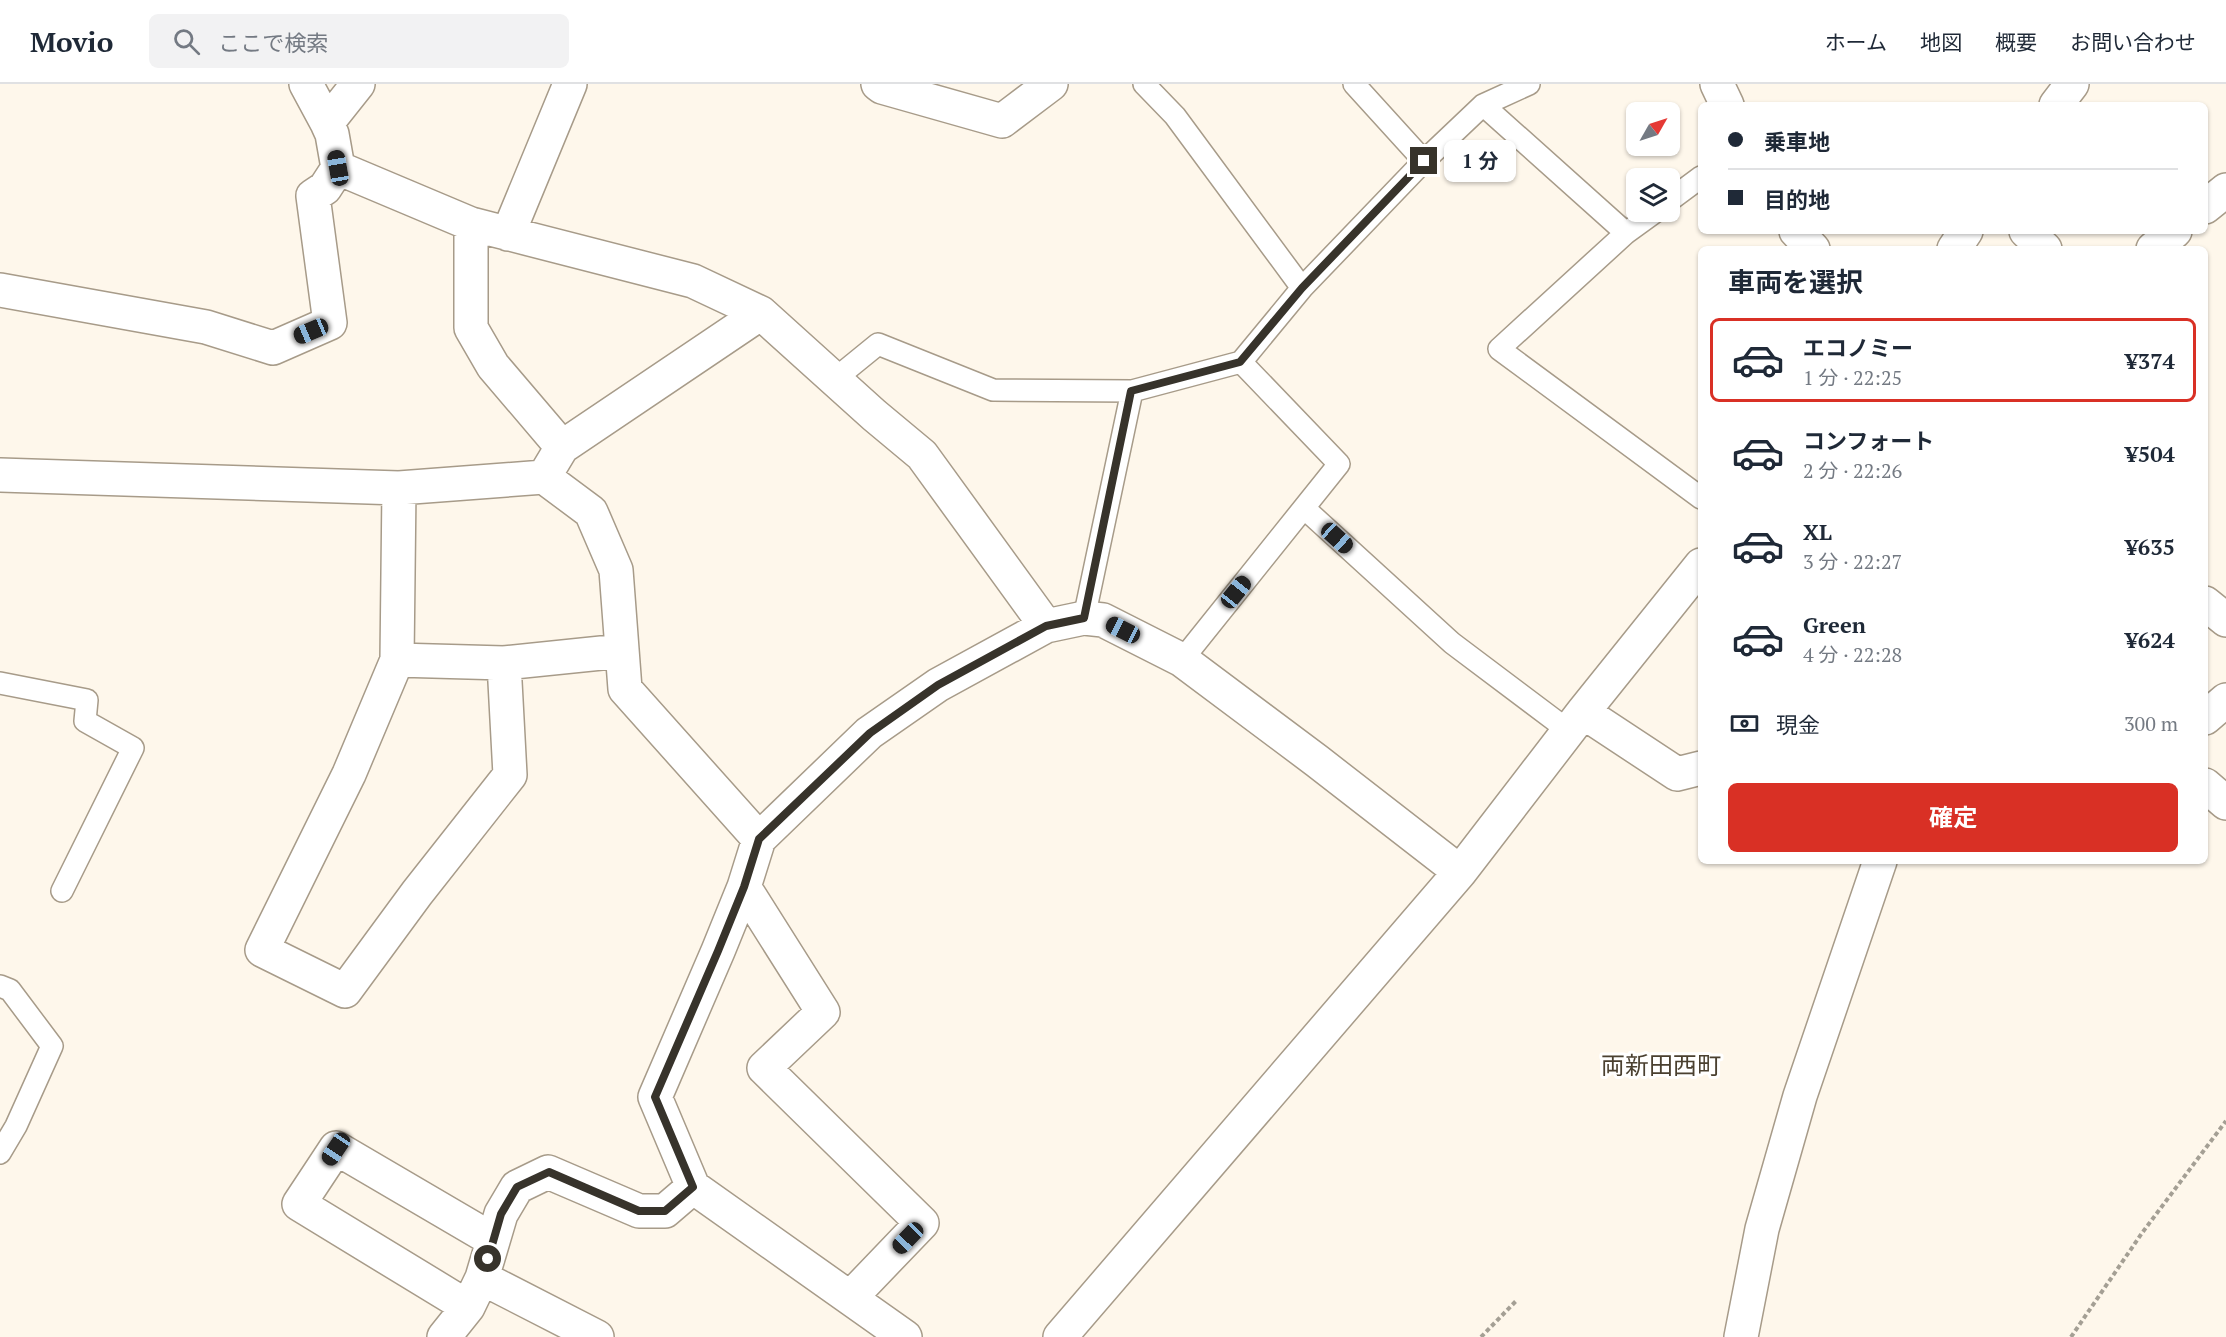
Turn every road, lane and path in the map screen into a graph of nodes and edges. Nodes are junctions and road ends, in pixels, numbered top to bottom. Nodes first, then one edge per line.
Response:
1 (306, 84) edge
2 (358, 84) edge
3 (570, 84) edge
4 (878, 84) edge
5 (1051, 84) edge
6 (1144, 84) edge
7 (1354, 84) edge
8 (1529, 84) edge
9 (1717, 84) edge
10 (2072, 84) edge
11 (1726, 102) edge
12 (2058, 102) edge
13 (1483, 105) junction
14 (327, 123) junction
15 (1424, 161) junction
16 (338, 168) junction
17 (1698, 179) edge
18 (2226, 190) edge
19 (1680, 193) edge
20 (2208, 205) edge
21 (1641, 222) edge
22 (471, 224) junction
23 (1626, 233) junction
24 (508, 234) junction
25 (1799, 234) edge
26 (2029, 234) edge
27 (2171, 234) edge
28 (1810, 246) edge
29 (2042, 246) edge
30 (2157, 246) edge
31 (1302, 288) junction
32 (0, 290) edge
33 (761, 313) junction
34 (1240, 362) junction
35 (835, 379) junction
36 (1131, 391) junction
37 (562, 447) junction
38 (0, 475) edge
39 (544, 477) junction
40 (399, 488) junction
41 (1698, 496) edge
42 (1304, 508) junction
43 (1698, 569) edge
44 (2208, 605) edge
45 (1084, 618) junction
46 (2226, 620) edge
47 (1046, 626) junction
48 (621, 651) junction
49 (398, 660) junction
50 (1182, 660) junction
51 (504, 663) junction
52 (0, 683) edge
53 (2226, 700) edge
54 (2208, 715) edge
55 (1576, 722) junction
56 (1698, 769) edge
57 (2208, 788) edge
58 (2226, 803) edge
59 (759, 839) junction
60 (1879, 864) edge
61 (1460, 872) junction
62 (744, 887) junction
63 (62, 891) dead end
64 (0, 986) edge
65 (2226, 1121) edge
66 (0, 1153) edge
67 (693, 1187) junction
68 (493, 1240) junction
69 (482, 1278) junction
70 (851, 1297) junction
71 (1516, 1301) dead end
72 (468, 1307) junction
73 (444, 1337) edge
74 (597, 1337) edge
75 (905, 1337) edge
76 (1060, 1337) edge
77 (1481, 1337) edge
78 (1741, 1337) edge
79 (2071, 1337) edge

1 - 14 street
2 - 14 street
3 - 24 street
4 - 5 street
6 - 31 lane
7 - 15 lane
8 - 13 lane
9 - 11 street
10 - 12 street
13 - 15 lane
13 - 23 lane
14 - 16 street
15 - 31 lane
16 - 22 street
16 - 32 street
17 - 19 lane
18 - 20 street
21 - 23 lane
22 - 24 street
22 - 37 street
23 - 41 lane
24 - 33 street
25 - 28 street
26 - 29 street
27 - 30 street
31 - 34 lane
33 - 35 street
33 - 37 street
34 - 36 lane
34 - 42 lane
35 - 36 lane
35 - 47 street
36 - 45 lane
37 - 39 street
38 - 40 street
39 - 40 street
39 - 48 street
40 - 49 street
42 - 50 lane
42 - 55 lane
43 - 55 street
44 - 46 street
45 - 47 street
45 - 50 street
47 - 59 street
48 - 51 street
48 - 59 street
49 - 51 street
49 - 51 street
50 - 61 street
52 - 63 lane
53 - 54 street
55 - 56 street
55 - 61 street
57 - 58 street
59 - 62 street
60 - 78 street
61 - 76 street
62 - 67 street
62 - 70 street
64 - 66 lane
65 - 79 path
67 - 68 street
67 - 70 street
68 - 69 street
68 - 72 street
69 - 72 street
69 - 74 street
70 - 75 street
71 - 77 path
72 - 73 street

